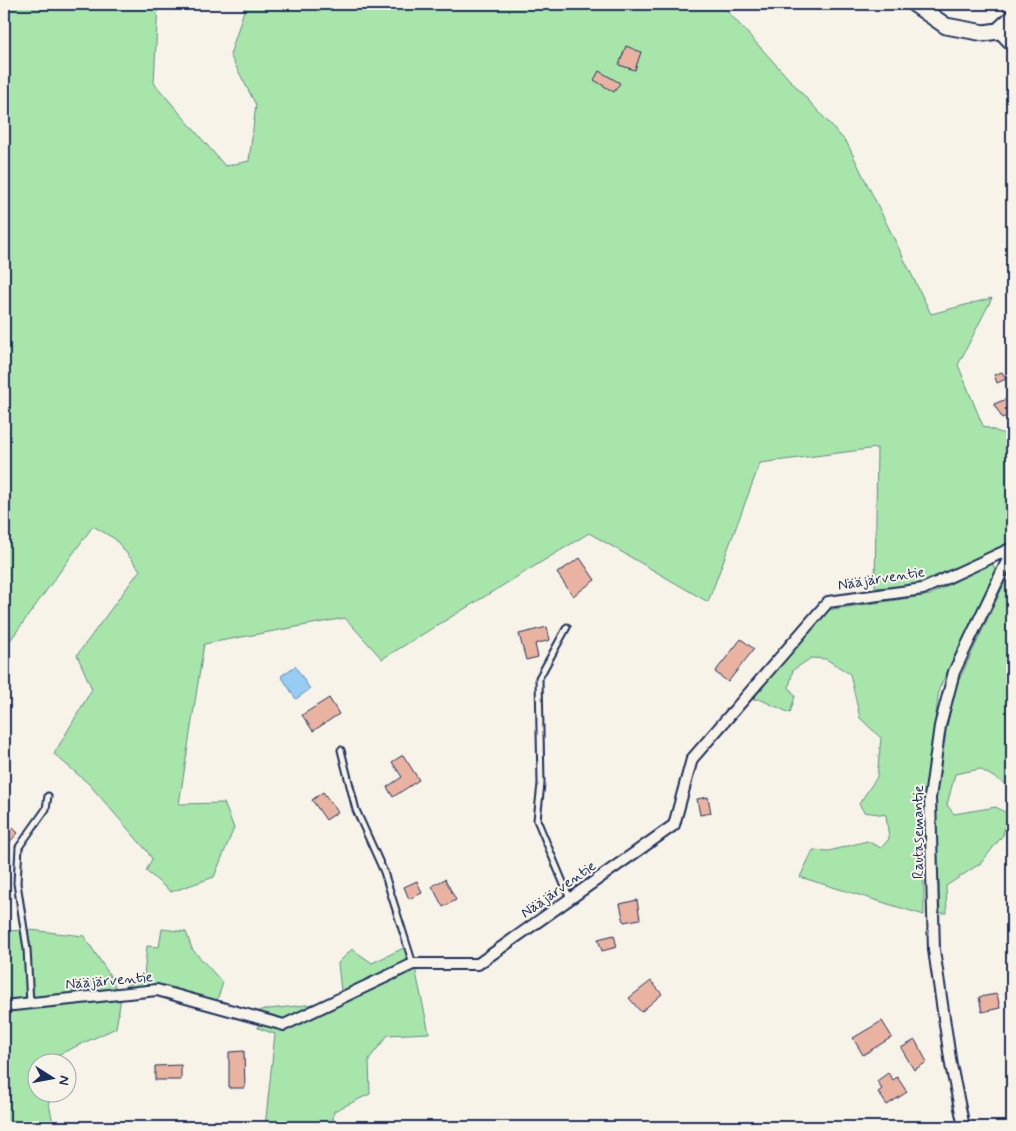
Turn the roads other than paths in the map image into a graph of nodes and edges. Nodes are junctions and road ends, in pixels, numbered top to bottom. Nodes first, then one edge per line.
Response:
1 (914, 4) edge
2 (1012, 18) edge
3 (998, 31) junction
4 (1012, 46) edge
5 (1012, 549) edge
6 (566, 627) dead end
7 (341, 750) dead end
8 (48, 796) dead end
9 (570, 899) junction
10 (413, 964) junction
11 (30, 1003) junction
12 (4, 1006) edge
13 (964, 1127) edge

1 - 3 street
2 - 3 street
3 - 4 street
5 - 9 street, Nääjärventie
5 - 13 street, Rautasemantie
6 - 9 lane
7 - 10 lane
8 - 11 lane
9 - 10 street, Nääjärventie
10 - 11 street, Nääjärventie
11 - 12 street, Nääjärventie

